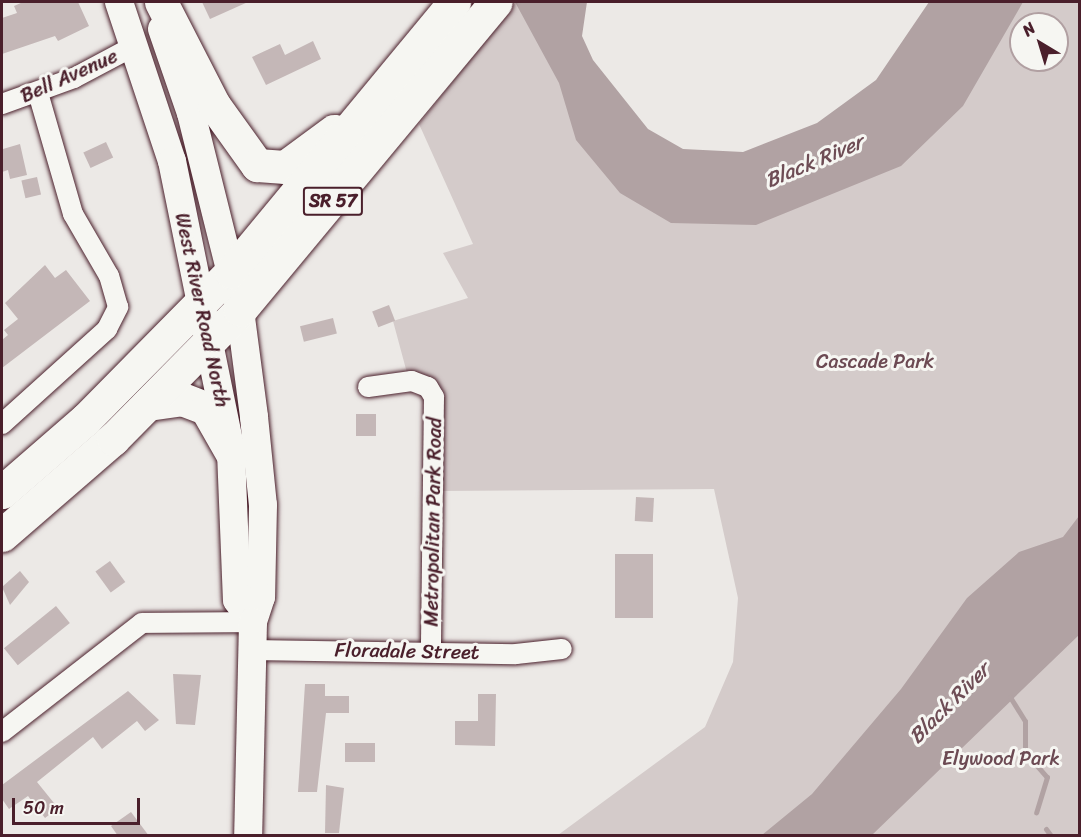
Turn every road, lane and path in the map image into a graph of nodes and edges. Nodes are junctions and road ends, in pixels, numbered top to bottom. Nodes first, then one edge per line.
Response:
1 (119, 2) edge
2 (152, 2) edge
3 (161, 2) edge
4 (454, 2) edge
5 (496, 2) edge
6 (135, 45) junction
7 (38, 93) junction
8 (372, 102) junction
9 (2, 104) edge
10 (231, 272) junction
11 (198, 303) junction
12 (240, 310) junction
13 (209, 342) junction
14 (368, 387) dead end
15 (148, 404) junction
16 (2, 424) edge
17 (231, 452) junction
18 (2, 492) edge
19 (2, 535) edge
20 (253, 622) junction
21 (431, 649) junction
22 (562, 649) dead end
23 (252, 650) junction
24 (2, 732) edge
25 (248, 836) edge

1 - 6 street, West River Road North
2 - 10 street, West River Road North
3 - 8 highway
4 - 8 highway, SR 57
5 - 12 highway, SR 57
6 - 7 street, Bell Avenue
6 - 11 street, West River Road North
7 - 9 street, Bell Avenue
7 - 16 street
8 - 10 highway, SR 57
10 - 11 highway, SR 57
10 - 12 street, West River Road North
11 - 13 street, West River Road North
11 - 18 highway, SR 57
12 - 13 highway, SR 57
12 - 20 street, West River Road North
13 - 15 highway, SR 57
13 - 17 street, West River Road North
14 - 21 street, Metropolitan Park Road
15 - 17 highway
15 - 19 highway, SR 57
17 - 20 street, West River Road North
20 - 23 street, West River Road North
20 - 24 street
21 - 22 street, Floradale Street
21 - 23 street, Floradale Street
23 - 25 street, West River Road North

